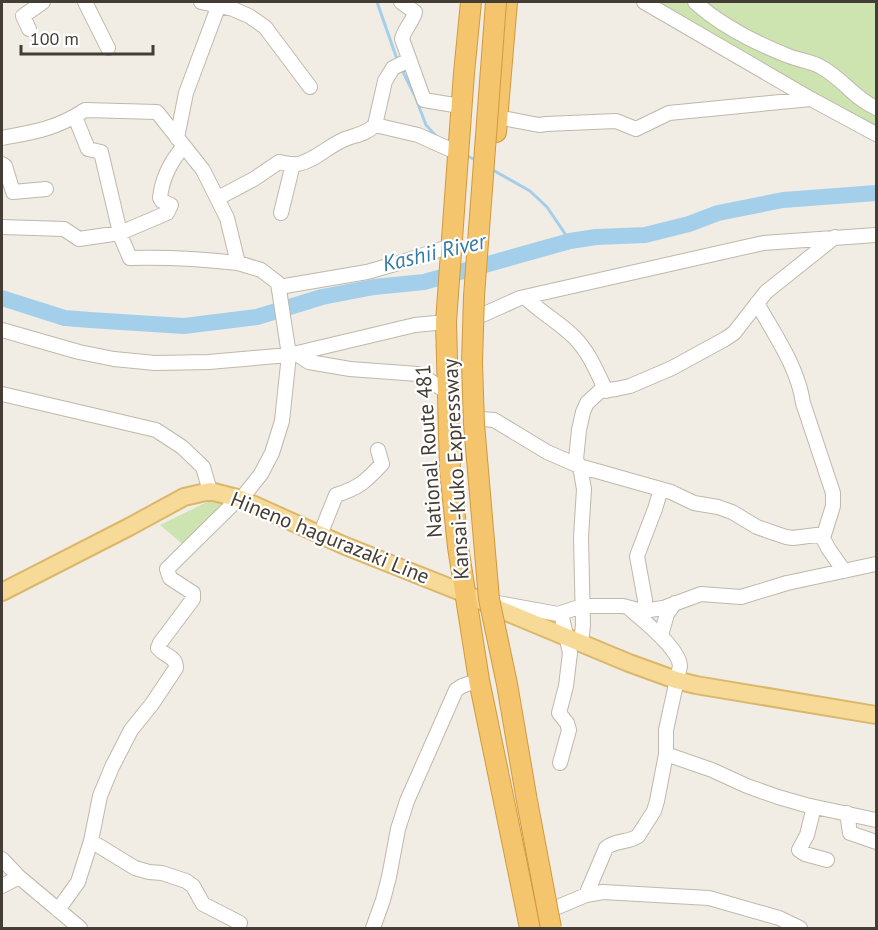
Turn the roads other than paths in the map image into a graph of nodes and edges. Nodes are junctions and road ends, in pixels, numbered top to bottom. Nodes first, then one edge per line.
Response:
1 (43, 2) edge
2 (85, 2) edge
3 (201, 2) edge
4 (401, 2) edge
5 (471, 2) edge
6 (483, 2) edge
7 (496, 2) edge
8 (507, 2) edge
9 (644, 2) edge
10 (695, 2) edge
11 (219, 4) edge
12 (29, 29) dead end
13 (108, 48) dead end
14 (410, 60) junction
15 (310, 87) dead end
16 (811, 99) junction
17 (454, 105) dead end
18 (876, 108) edge
19 (75, 117) junction
20 (508, 119) dead end
21 (375, 125) junction
22 (876, 134) edge
23 (2, 138) edge
24 (180, 142) junction
25 (458, 153) junction
26 (2, 164) edge
27 (293, 164) junction
28 (46, 189) dead end
29 (218, 198) junction
30 (281, 213) dead end
31 (2, 227) edge
32 (120, 233) junction
33 (876, 235) edge
34 (835, 237) junction
35 (451, 246) junction
36 (238, 262) junction
37 (279, 287) junction
38 (525, 297) junction
39 (757, 303) junction
40 (482, 315) junction
41 (446, 322) junction
42 (2, 330) edge
43 (292, 354) junction
44 (606, 391) junction
45 (448, 393) junction
46 (2, 394) edge
47 (481, 419) junction
48 (378, 450) dead end
49 (579, 466) junction
50 (661, 489) junction
51 (210, 491) junction
52 (239, 499) junction
53 (824, 534) junction
54 (320, 535) junction
55 (876, 564) edge
56 (844, 571) junction
57 (2, 592) edge
58 (466, 594) junction
59 (675, 603) junction
60 (499, 606) junction
61 (582, 606) junction
62 (628, 608) junction
63 (645, 610) junction
64 (561, 613) junction
65 (661, 635) junction
66 (574, 640) junction
67 (479, 680) junction
68 (676, 680) junction
69 (876, 715) edge
70 (666, 754) junction
71 (560, 763) dead end
72 (814, 807) junction
73 (847, 813) junction
74 (876, 820) edge
75 (91, 841) junction
76 (876, 842) edge
77 (2, 859) edge
78 (826, 860) dead end
79 (19, 877) junction
80 (2, 886) edge
81 (586, 895) junction
82 (553, 909) junction
83 (58, 910) junction
84 (240, 923) dead end
85 (80, 928) edge
86 (377, 928) edge
87 (530, 928) edge
88 (538, 928) edge
89 (551, 928) edge
90 (557, 928) edge
91 (800, 928) edge

1 - 12 street
2 - 13 street
3 - 11 street
4 - 14 street
5 - 25 highway, National Route 481
6 - 88 highway, Kansai-Kuko Expressway
7 - 89 highway, Kansai-Kuko Expressway, bridge
8 - 40 highway
9 - 16 street
10 - 18 street
11 - 15 street
11 - 24 street
14 - 17 street
14 - 21 street
16 - 20 street
16 - 22 street
19 - 23 street
19 - 24 street
19 - 32 street
21 - 25 street
21 - 27 street
24 - 29 street
24 - 32 street
25 - 35 highway, National Route 481
26 - 28 street
27 - 29 street
27 - 30 street
29 - 36 street
31 - 32 street
32 - 36 street
33 - 34 street
34 - 38 street
34 - 39 street
35 - 37 street
35 - 41 highway, National Route 481
36 - 37 street
37 - 43 street
38 - 40 street
38 - 44 street
39 - 44 street
39 - 53 street
40 - 47 highway
41 - 43 street
41 - 45 highway, National Route 481
42 - 43 street
43 - 45 street
43 - 52 street
44 - 49 street
45 - 58 highway, National Route 481
46 - 51 street
47 - 49 street
47 - 60 highway
48 - 54 street
49 - 50 street
49 - 61 street
50 - 53 street
50 - 63 street
51 - 52 main road, Hineno hagurazaki Line
51 - 57 main road, Hineno hagurazaki Line
52 - 54 main road, Hineno hagurazaki Line
52 - 75 street
53 - 56 street
54 - 58 main road, Hineno hagurazaki Line
55 - 56 street
56 - 59 street
58 - 60 main road, Hineno hagurazaki Line
58 - 67 highway, National Route 481
59 - 63 street
59 - 65 street
60 - 64 street
60 - 66 main road, Hineno hagurazaki Line
60 - 82 highway
61 - 62 street
61 - 64 street
61 - 66 street
62 - 63 street
62 - 65 street
64 - 66 street
65 - 68 street
66 - 68 main road, Hineno hagurazaki Line
66 - 71 street
67 - 86 street
67 - 87 highway, National Route 481
68 - 69 main road, Hineno hagurazaki Line
68 - 70 street
70 - 72 street
70 - 81 street
72 - 73 street
72 - 78 street
73 - 74 street
73 - 76 street
75 - 83 street
75 - 84 street
77 - 79 street
79 - 80 street
79 - 83 street
81 - 82 street
81 - 91 street
82 - 90 highway
83 - 85 street

